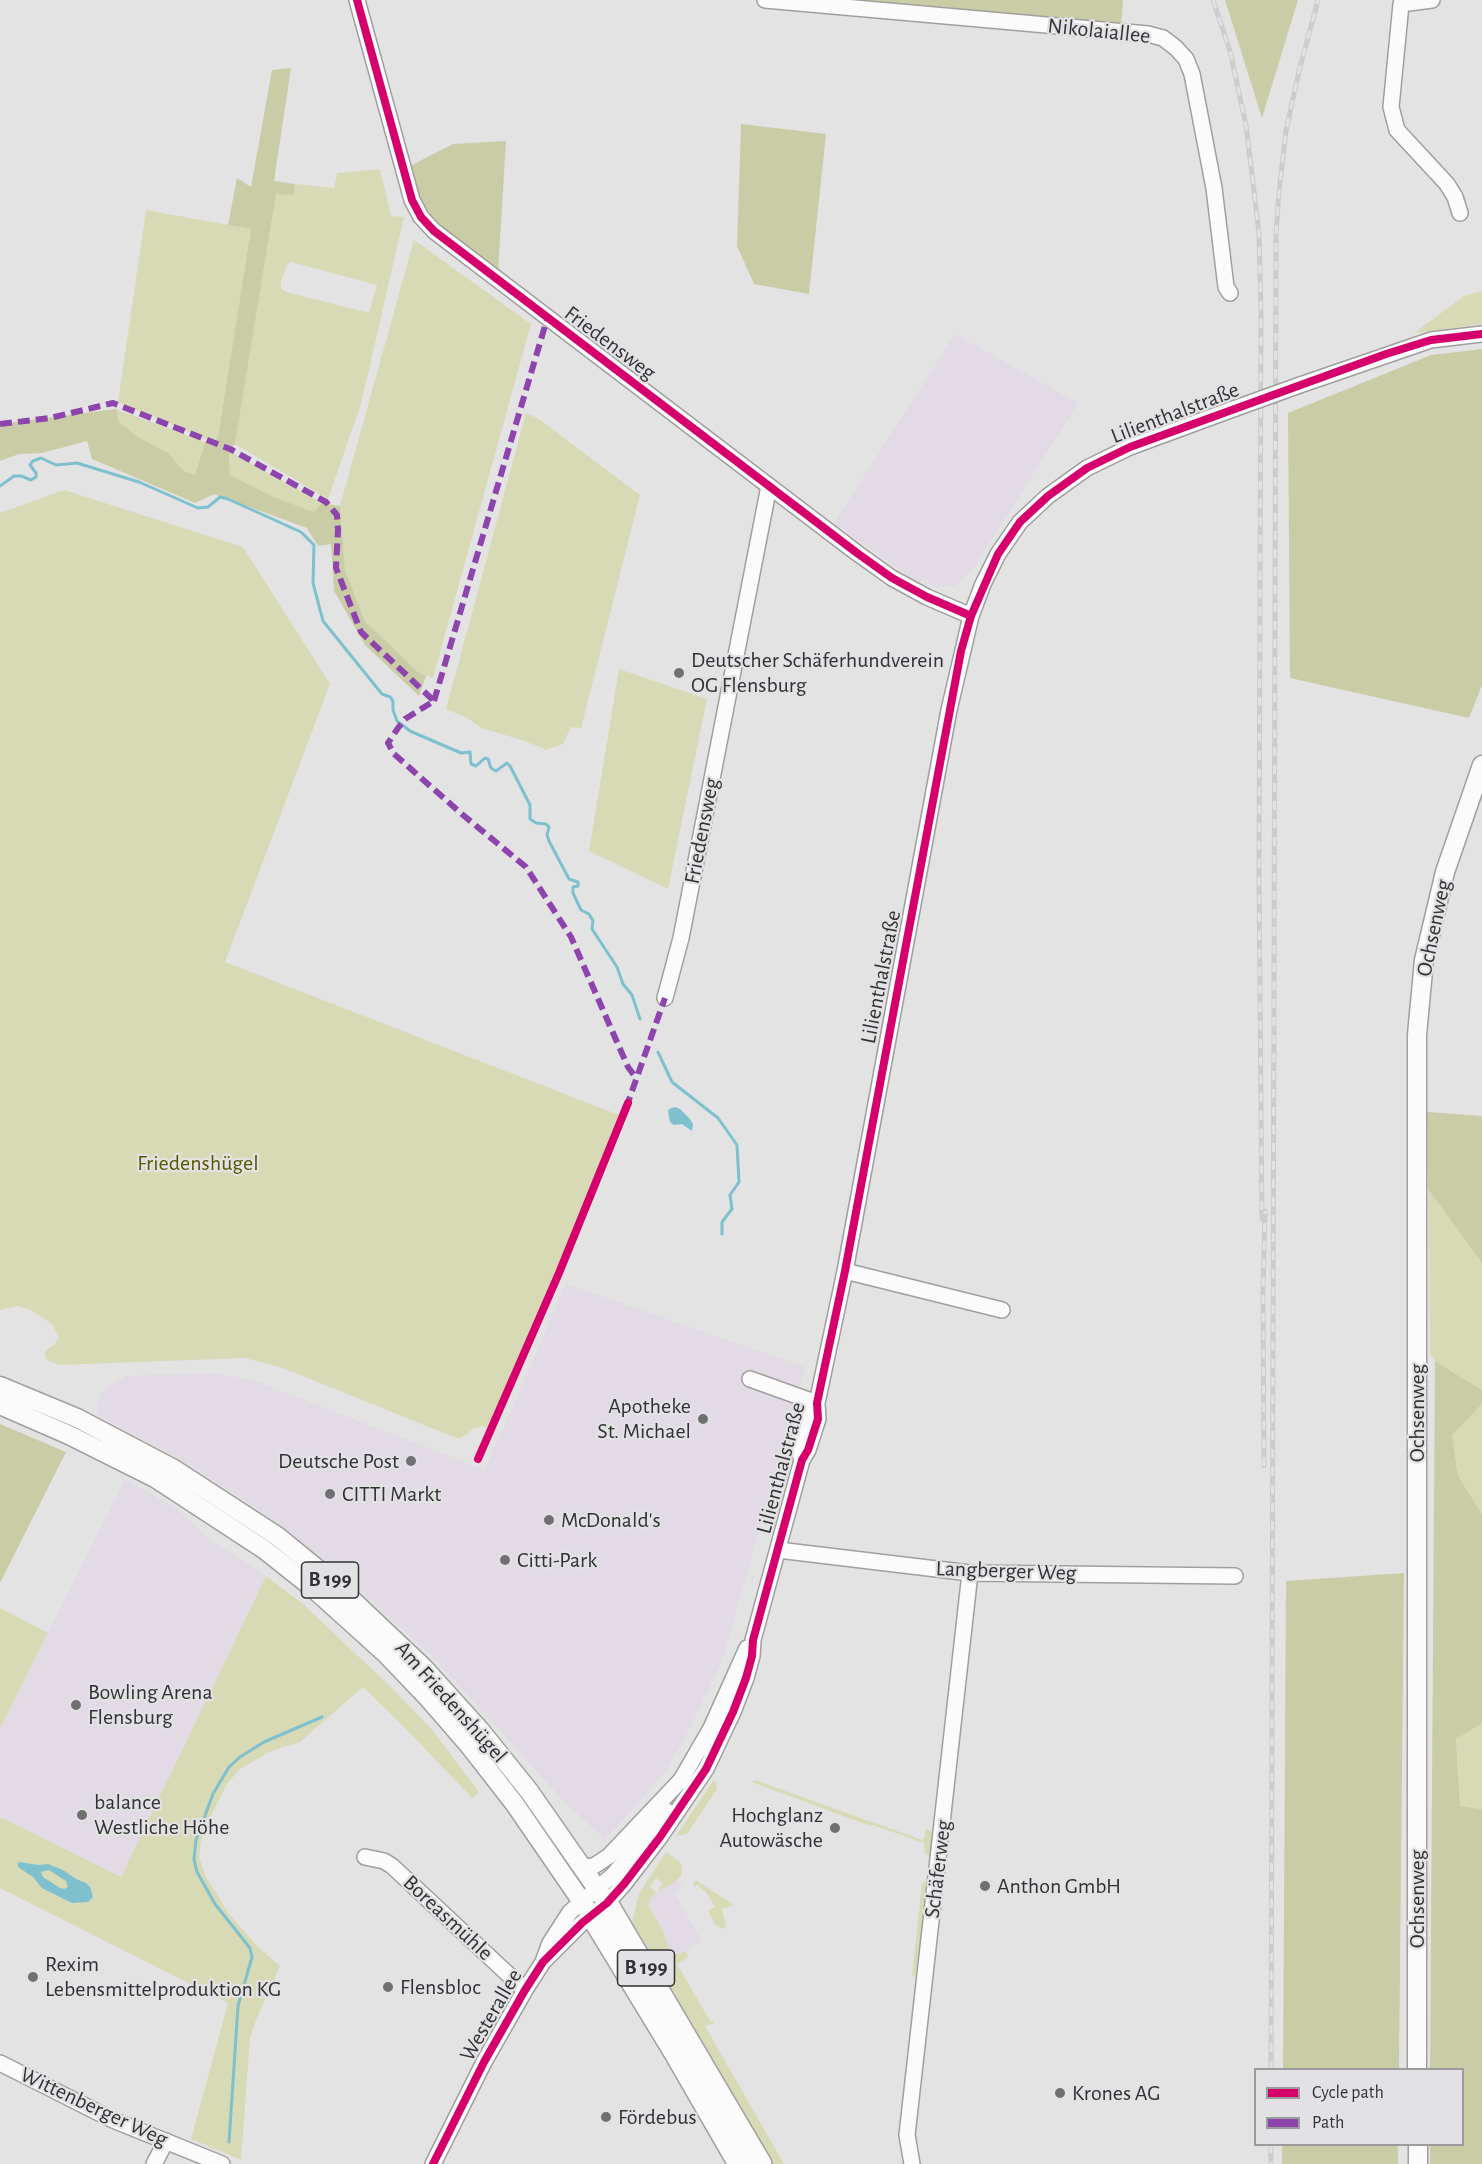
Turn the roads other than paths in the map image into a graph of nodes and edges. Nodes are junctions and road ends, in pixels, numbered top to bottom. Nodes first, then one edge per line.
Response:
1 (357, 0) edge
2 (765, 0) edge
3 (1432, 0) edge
4 (1460, 213) dead end
5 (1230, 293) dead end
6 (1482, 334) edge
7 (769, 486) junction
8 (971, 616) junction
9 (1482, 765) edge
10 (665, 998) dead end
11 (845, 1271) junction
12 (1002, 1310) dead end
13 (750, 1379) dead end
14 (0, 1386) edge
15 (817, 1403) junction
16 (0, 1405) edge
17 (778, 1550) junction
18 (970, 1573) junction
19 (1235, 1576) dead end
20 (753, 1640) junction
21 (681, 1780) junction
22 (365, 1857) dead end
23 (584, 1867) junction
24 (595, 1902) junction
25 (525, 1990) junction
26 (0, 2063) edge
27 (1417, 2068) edge
28 (166, 2141) junction
29 (1418, 2146) edge
30 (154, 2164) edge
31 (222, 2164) edge
32 (432, 2164) edge
33 (739, 2164) edge
34 (761, 2164) edge
35 (912, 2164) edge
36 (1418, 2164) edge

1 - 7 street, Friedensweg
2 - 5 street, Nikolaiallee
3 - 4 street
6 - 8 street, Lilienthalstraße, bridge
7 - 8 street, Friedensweg
7 - 10 street, Friedensweg
8 - 11 street, Lilienthalstraße
9 - 27 main road, Ochsenweg
11 - 12 street
11 - 15 street, Lilienthalstraße
13 - 15 street
14 - 23 main road, Am Friedenshügel / B 199
15 - 17 street, Lilienthalstraße
16 - 24 main road, Am Friedenshügel / B 199
17 - 18 street, Langberger Weg
17 - 20 street, Lilienthalstraße
18 - 19 street, Langberger Weg
18 - 35 street, Schäferweg
20 - 21 street, Lilienthalstraße
20 - 24 street, Lilienthalstraße
21 - 23 street, Lilienthalstraße
21 - 24 street, Lilienthalstraße
22 - 25 street, Boreasmühle
23 - 24 main road, Am Friedenshügel / B 199
24 - 25 street, Westerallee
24 - 33 highway, Am Friedenshügel / B 199
24 - 34 highway, Am Friedenshügel / B 199
25 - 32 street, Westerallee
26 - 28 street, Wittenberger Weg
28 - 30 street
28 - 31 street, Wittenberger Weg
29 - 36 main road

